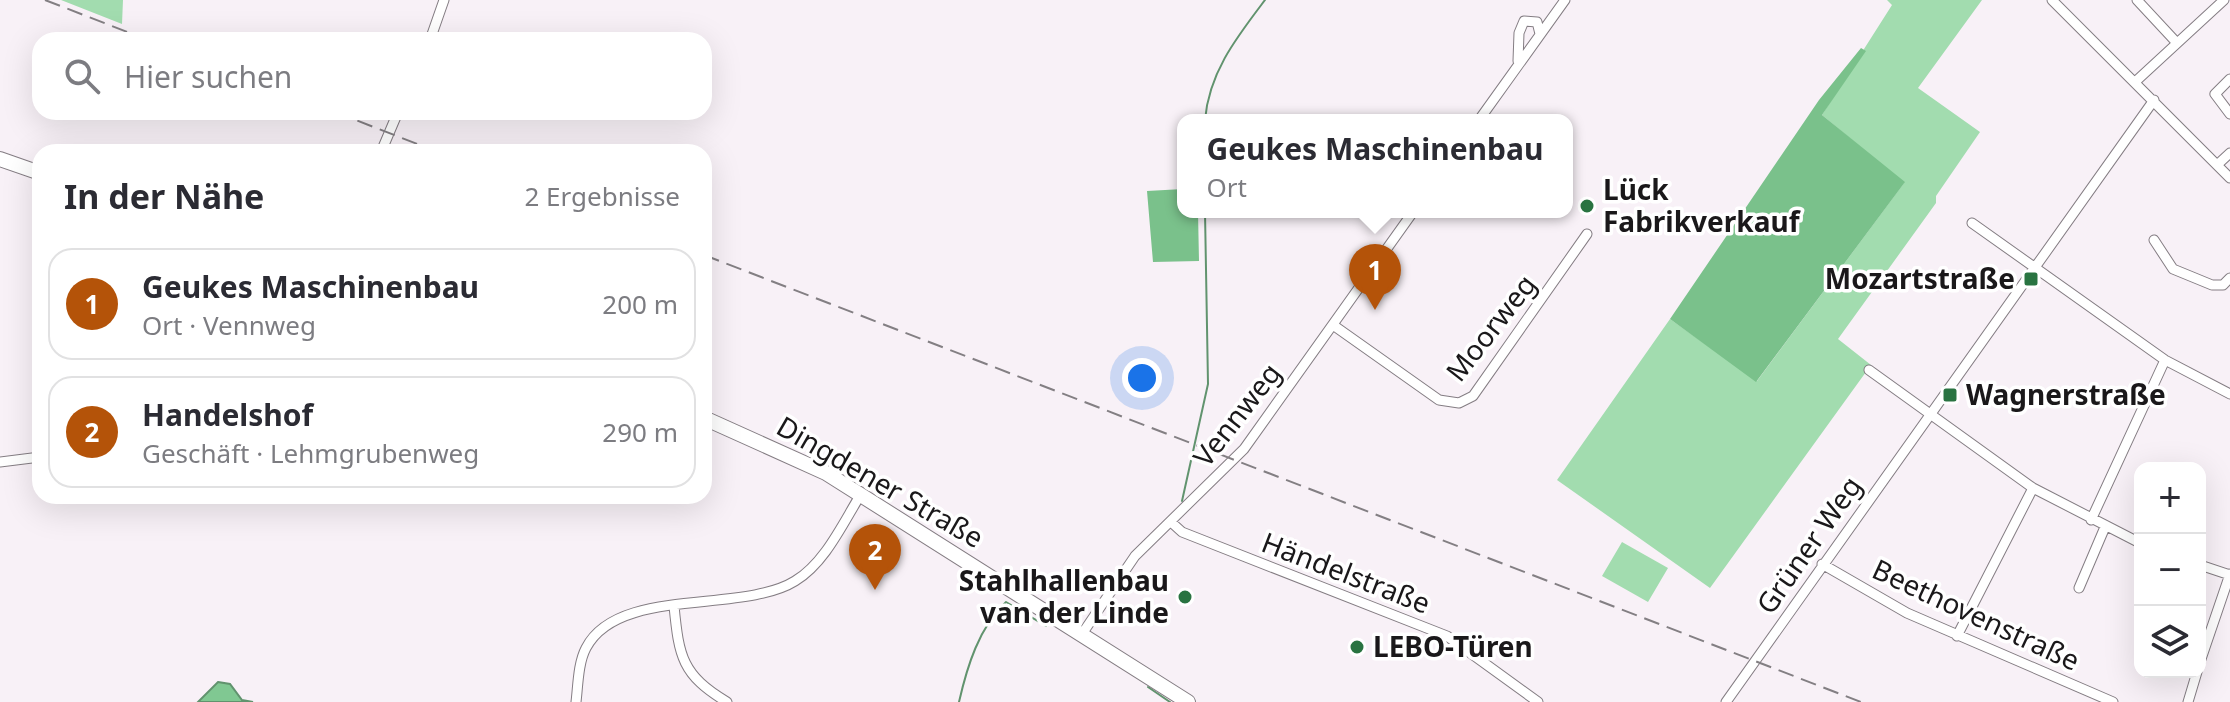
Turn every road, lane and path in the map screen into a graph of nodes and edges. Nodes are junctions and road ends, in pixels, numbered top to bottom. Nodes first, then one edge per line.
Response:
1 (444, 0) edge
2 (1565, 0) edge
3 (2052, 0) edge
4 (2137, 0) edge
5 (2224, 0) edge
6 (433, 32) edge
7 (1540, 34) junction
8 (2177, 43) junction
9 (1516, 68) junction
10 (2230, 79) edge
11 (2135, 82) junction
12 (2154, 100) junction
13 (1483, 114) edge
14 (2230, 114) edge
15 (395, 120) edge
16 (384, 144) edge
17 (0, 159) edge
18 (2225, 159) edge
19 (32, 170) edge
20 (2230, 178) edge
21 (1409, 218) edge
22 (1972, 223) dead end
23 (1587, 234) dead end
24 (2154, 240) dead end
25 (2034, 267) junction
26 (2230, 278) edge
27 (1333, 325) junction
28 (2165, 360) junction
29 (1869, 370) dead end
30 (2230, 394) edge
31 (1930, 414) junction
32 (712, 421) edge
33 (32, 458) edge
34 (0, 462) edge
35 (2033, 488) junction
36 (861, 494) junction
37 (2091, 520) junction
38 (1171, 522) junction
39 (2105, 527) junction
40 (2134, 540) edge
41 (1822, 564) junction
42 (2206, 567) edge
43 (2230, 574) edge
44 (2079, 588) dead end
45 (674, 606) junction
46 (1082, 634) junction
47 (1957, 636) junction
48 (2206, 644) edge
49 (2195, 678) edge
50 (576, 702) edge
51 (727, 702) edge
52 (1188, 702) edge
53 (1538, 702) edge
54 (1726, 702) edge
55 (2113, 702) edge
56 (2188, 702) edge

1 - 6 street
2 - 7 street
3 - 11 street
4 - 8 street
5 - 8 street
7 - 9 street
7 - 9 street
8 - 11 street
9 - 13 street
10 - 14 street
11 - 12 street
12 - 18 street
12 - 25 street, Grüner Weg
15 - 16 street
17 - 19 main road
18 - 20 street
21 - 27 street, Vennweg
22 - 25 street
23 - 27 street, Moorweg
24 - 26 street
25 - 28 street
25 - 31 street, Grüner Weg
27 - 38 street, Vennweg
28 - 30 street
28 - 37 street
29 - 31 street
31 - 35 street
31 - 41 street, Grüner Weg
32 - 36 main road, Dingdener Straße
33 - 34 street
35 - 37 street
35 - 47 street
36 - 45 street
36 - 46 main road, Dingdener Straße
37 - 39 street
38 - 46 street, Vennweg
38 - 53 street, Händelstraße
39 - 40 street
39 - 44 street
41 - 47 street, Beethovenstraße
41 - 54 street, Grüner Weg
42 - 43 street
43 - 48 street
45 - 50 street
45 - 51 street
46 - 52 main road, Dingdener Straße
47 - 55 street, Beethovenstraße
49 - 56 street

